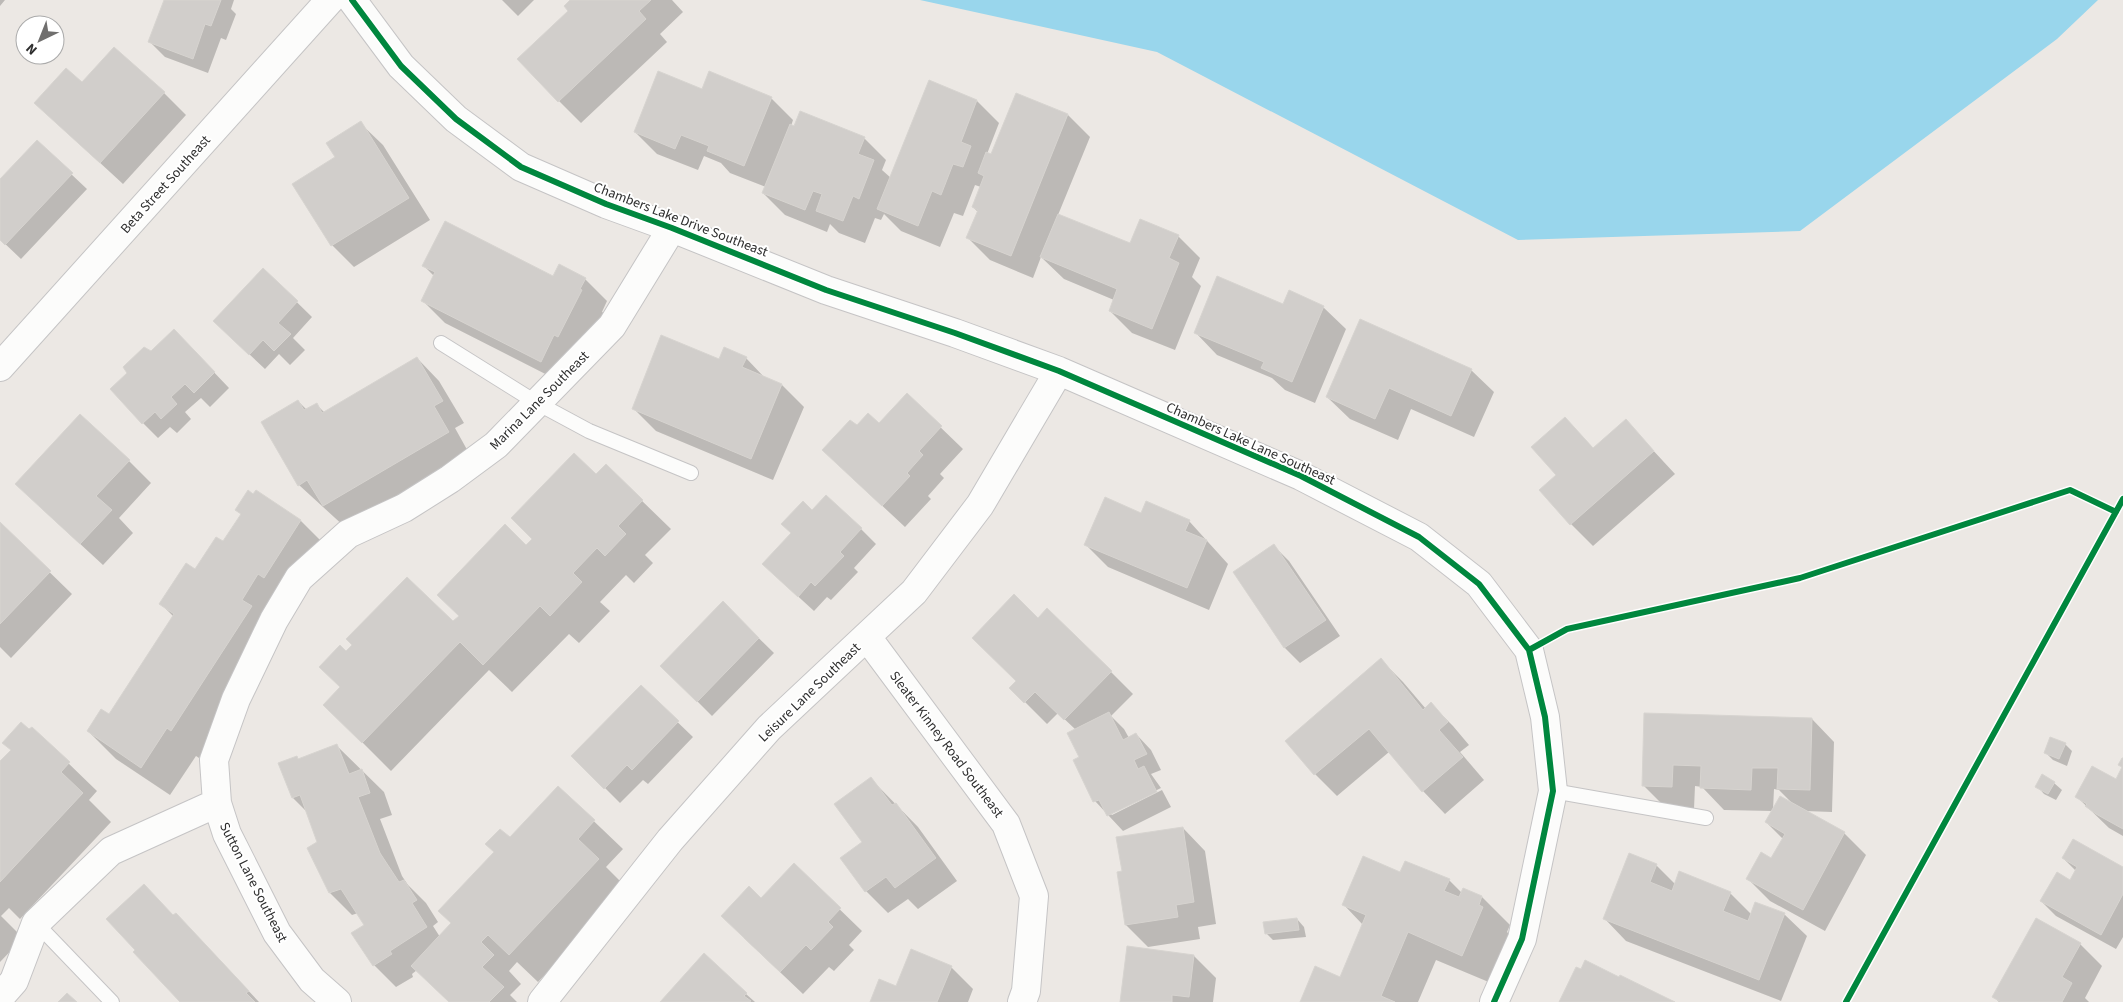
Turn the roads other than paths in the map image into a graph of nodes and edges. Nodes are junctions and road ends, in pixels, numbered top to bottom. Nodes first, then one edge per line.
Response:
1 (330, 0) edge
2 (352, 0) edge
3 (672, 228) junction
4 (441, 344) dead end
5 (0, 367) edge
6 (1059, 371) junction
7 (538, 403) junction
8 (691, 473) dead end
9 (867, 636) junction
10 (1553, 791) junction
11 (217, 803) junction
12 (1706, 818) dead end
13 (36, 922) junction
14 (0, 996) edge
15 (112, 1002) edge
16 (336, 1002) edge
17 (542, 1002) edge
18 (1022, 1002) edge
19 (1494, 1002) edge

1 - 5 street, Beta Street Southeast
2 - 3 street, Chambers Lake Drive Southeast
3 - 6 street, Chambers Lake Drive Southeast
3 - 7 street, Marina Lane Southeast
4 - 7 lane
6 - 9 street, Leisure Lane Southeast
6 - 10 street, Chambers Lake Lane Southeast
7 - 8 lane
7 - 11 street, Marina Lane Southeast
9 - 17 street, Leisure Lane Southeast
9 - 18 street, Sleater Kinney Road Southeast
10 - 12 lane
10 - 19 street, Chambers Lake Lane Southeast
11 - 13 street
11 - 16 street, Sutton Lane Southeast
13 - 14 street
13 - 15 lane

